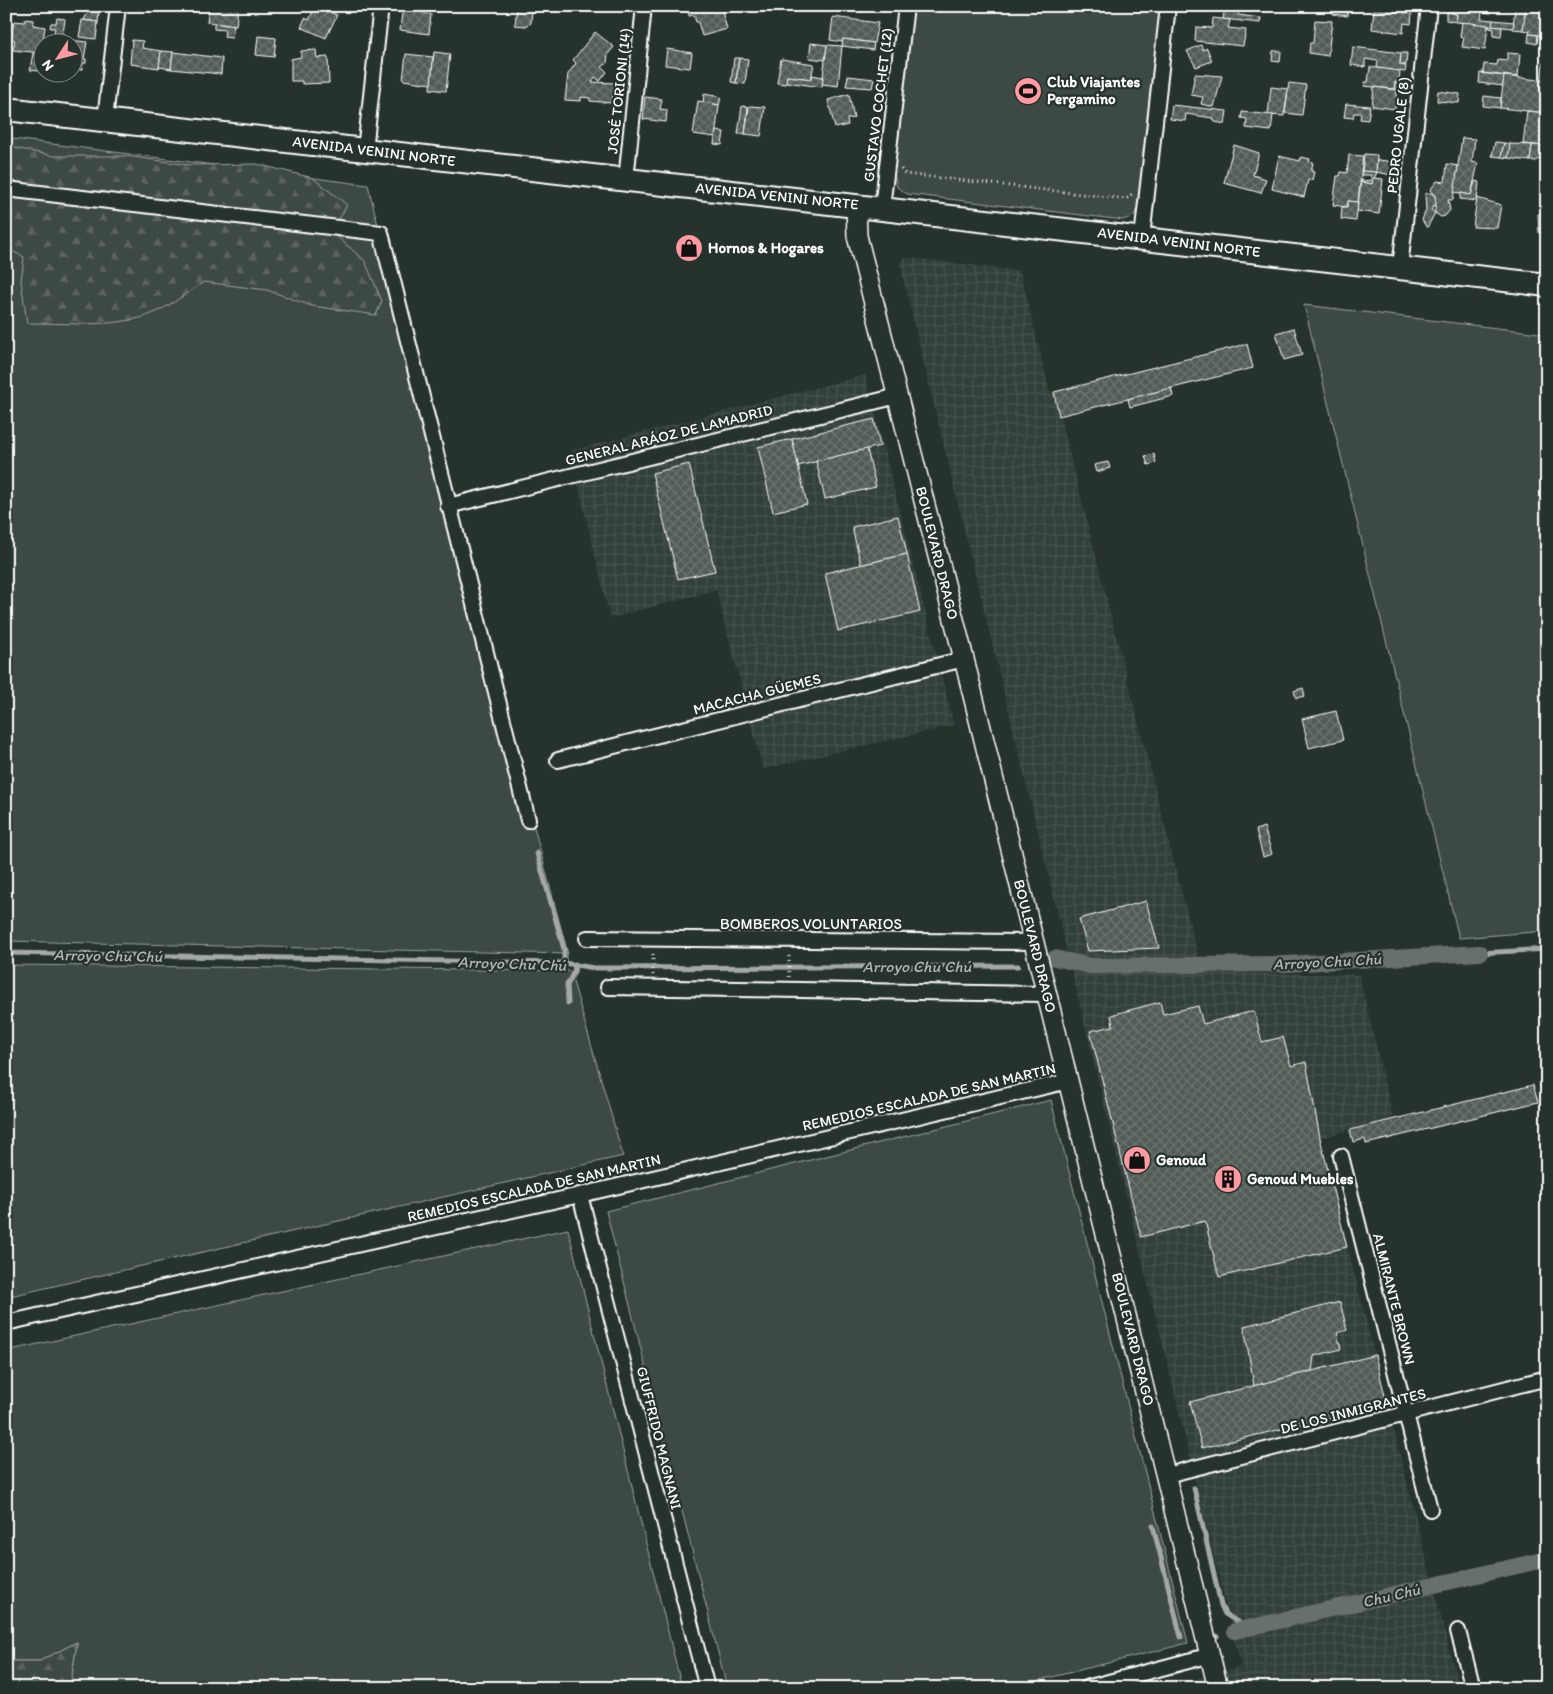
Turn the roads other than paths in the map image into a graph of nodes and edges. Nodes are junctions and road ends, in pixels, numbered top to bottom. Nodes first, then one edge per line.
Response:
1 (118, 6) edge
2 (381, 6) edge
3 (644, 6) edge
4 (906, 6) edge
5 (1168, 6) edge
6 (1429, 6) edge
7 (6, 110) edge
8 (105, 120) junction
9 (365, 150) junction
10 (626, 180) junction
11 (6, 188) edge
12 (856, 205) junction
13 (882, 208) junction
14 (1142, 238) junction
15 (1400, 268) junction
16 (1547, 285) edge
17 (898, 396) junction
18 (448, 506) junction
19 (964, 659) junction
20 (558, 760) dead end
21 (528, 820) dead end
22 (587, 938) dead end
23 (1035, 945) junction
24 (1045, 987) junction
25 (608, 988) dead end
26 (1069, 1081) junction
27 (1341, 1156) dead end
28 (580, 1195) junction
29 (6, 1323) edge
30 (1547, 1378) edge
31 (1406, 1414) junction
32 (1166, 1475) junction
33 (1430, 1509) dead end
34 (1458, 1631) dead end
35 (1210, 1656) junction
36 (707, 1688) edge
37 (1086, 1688) edge
38 (1218, 1688) edge
39 (1473, 1688) edge

1 - 8 street
2 - 9 street
3 - 10 street, JOSÉ TORIONI (14)
4 - 13 street, GUSTAVO COCHET (12)
5 - 14 street
6 - 15 street, PEDRO UGALE (8)
7 - 8 highway, AVENIDA VENINI NORTE
8 - 9 highway, AVENIDA VENINI NORTE
9 - 10 highway, AVENIDA VENINI NORTE
10 - 12 highway, AVENIDA VENINI NORTE
11 - 18 street
12 - 13 highway, AVENIDA VENINI NORTE
12 - 17 main road, BOULEVARD DRAGO
13 - 14 highway, AVENIDA VENINI NORTE
14 - 15 highway, AVENIDA VENINI NORTE
15 - 16 highway, AVENIDA VENINI NORTE
17 - 18 street, GENERAL ARÁOZ DE LAMADRID
17 - 19 main road, BOULEVARD DRAGO
18 - 21 street
19 - 20 street, MACACHA GÜEMES
19 - 23 main road, BOULEVARD DRAGO
22 - 23 street, BOMBEROS VOLUNTARIOS
23 - 24 main road, BOULEVARD DRAGO
24 - 25 street
24 - 26 main road, BOULEVARD DRAGO
26 - 28 street, REMEDIOS ESCALADA DE SAN MARTIN
26 - 32 main road, BOULEVARD DRAGO
27 - 31 street, ALMIRANTE BROWN
28 - 29 street, REMEDIOS ESCALADA DE SAN MARTIN
28 - 36 street, GIUFFRIDO MAGNANI
30 - 31 street, DE LOS INMIGRANTES
31 - 32 street, DE LOS INMIGRANTES
31 - 33 street, ALMIRANTE BROWN
32 - 35 main road, BOULEVARD DRAGO
34 - 39 street
35 - 37 street
35 - 38 main road, BOULEVARD DRAGO

